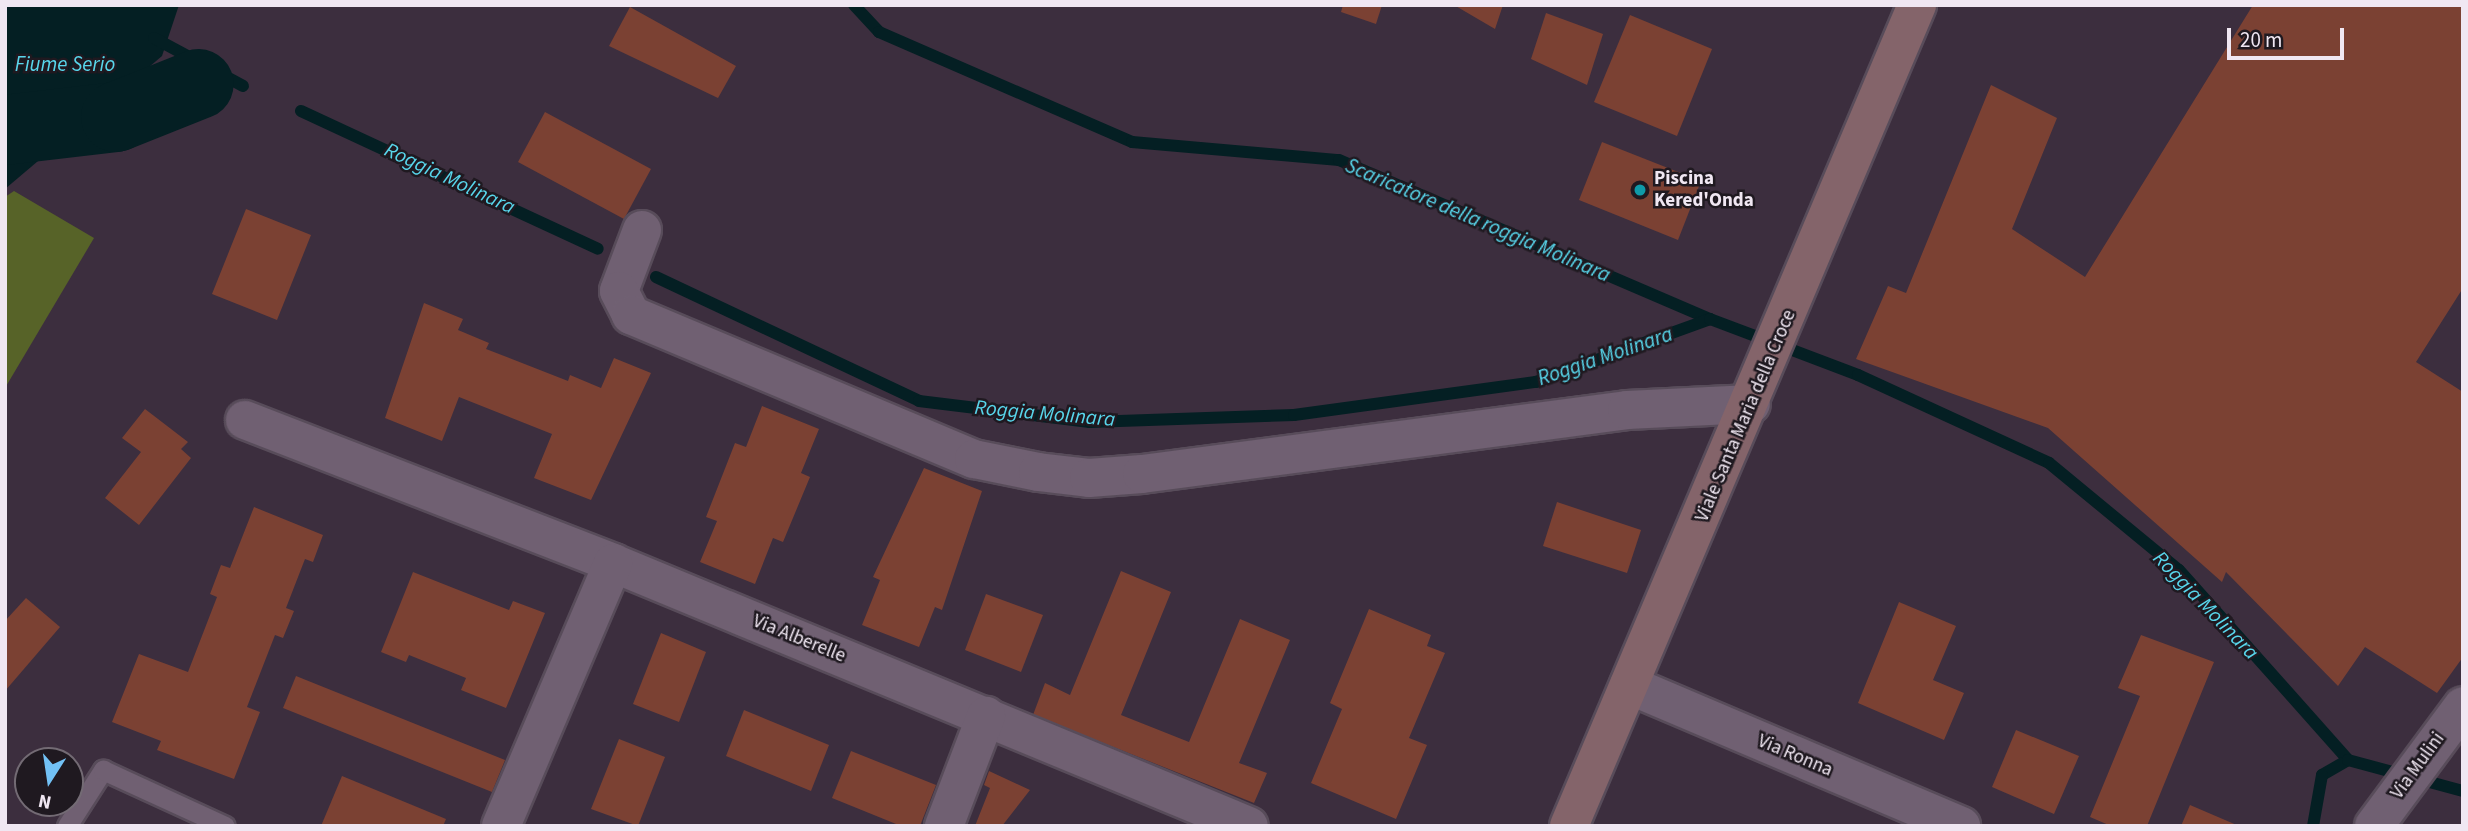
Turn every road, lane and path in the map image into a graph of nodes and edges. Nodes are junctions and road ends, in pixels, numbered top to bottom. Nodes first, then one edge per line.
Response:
1 (1917, 5) edge
2 (642, 230) dead end
3 (1751, 404) junction
4 (245, 420) dead end
5 (612, 563) junction
6 (1629, 685) junction
7 (2463, 706) edge
8 (986, 716) junction
9 (67, 826) edge
10 (225, 826) edge
11 (501, 826) edge
12 (944, 826) edge
13 (1249, 826) edge
14 (1569, 826) edge
15 (1961, 826) edge
16 (2374, 826) edge

1 - 3 main road, Viale Santa Maria della Croce
2 - 3 street
3 - 6 main road, Viale Santa Maria della Croce
4 - 5 street, Via Alberelle
5 - 8 street, Via Alberelle
5 - 11 street
6 - 14 main road, Viale Santa Maria della Croce
6 - 15 street, Via Ronna
7 - 16 street, Via Mulini
8 - 12 street
8 - 13 street, Via Alberelle
9 - 10 lane

